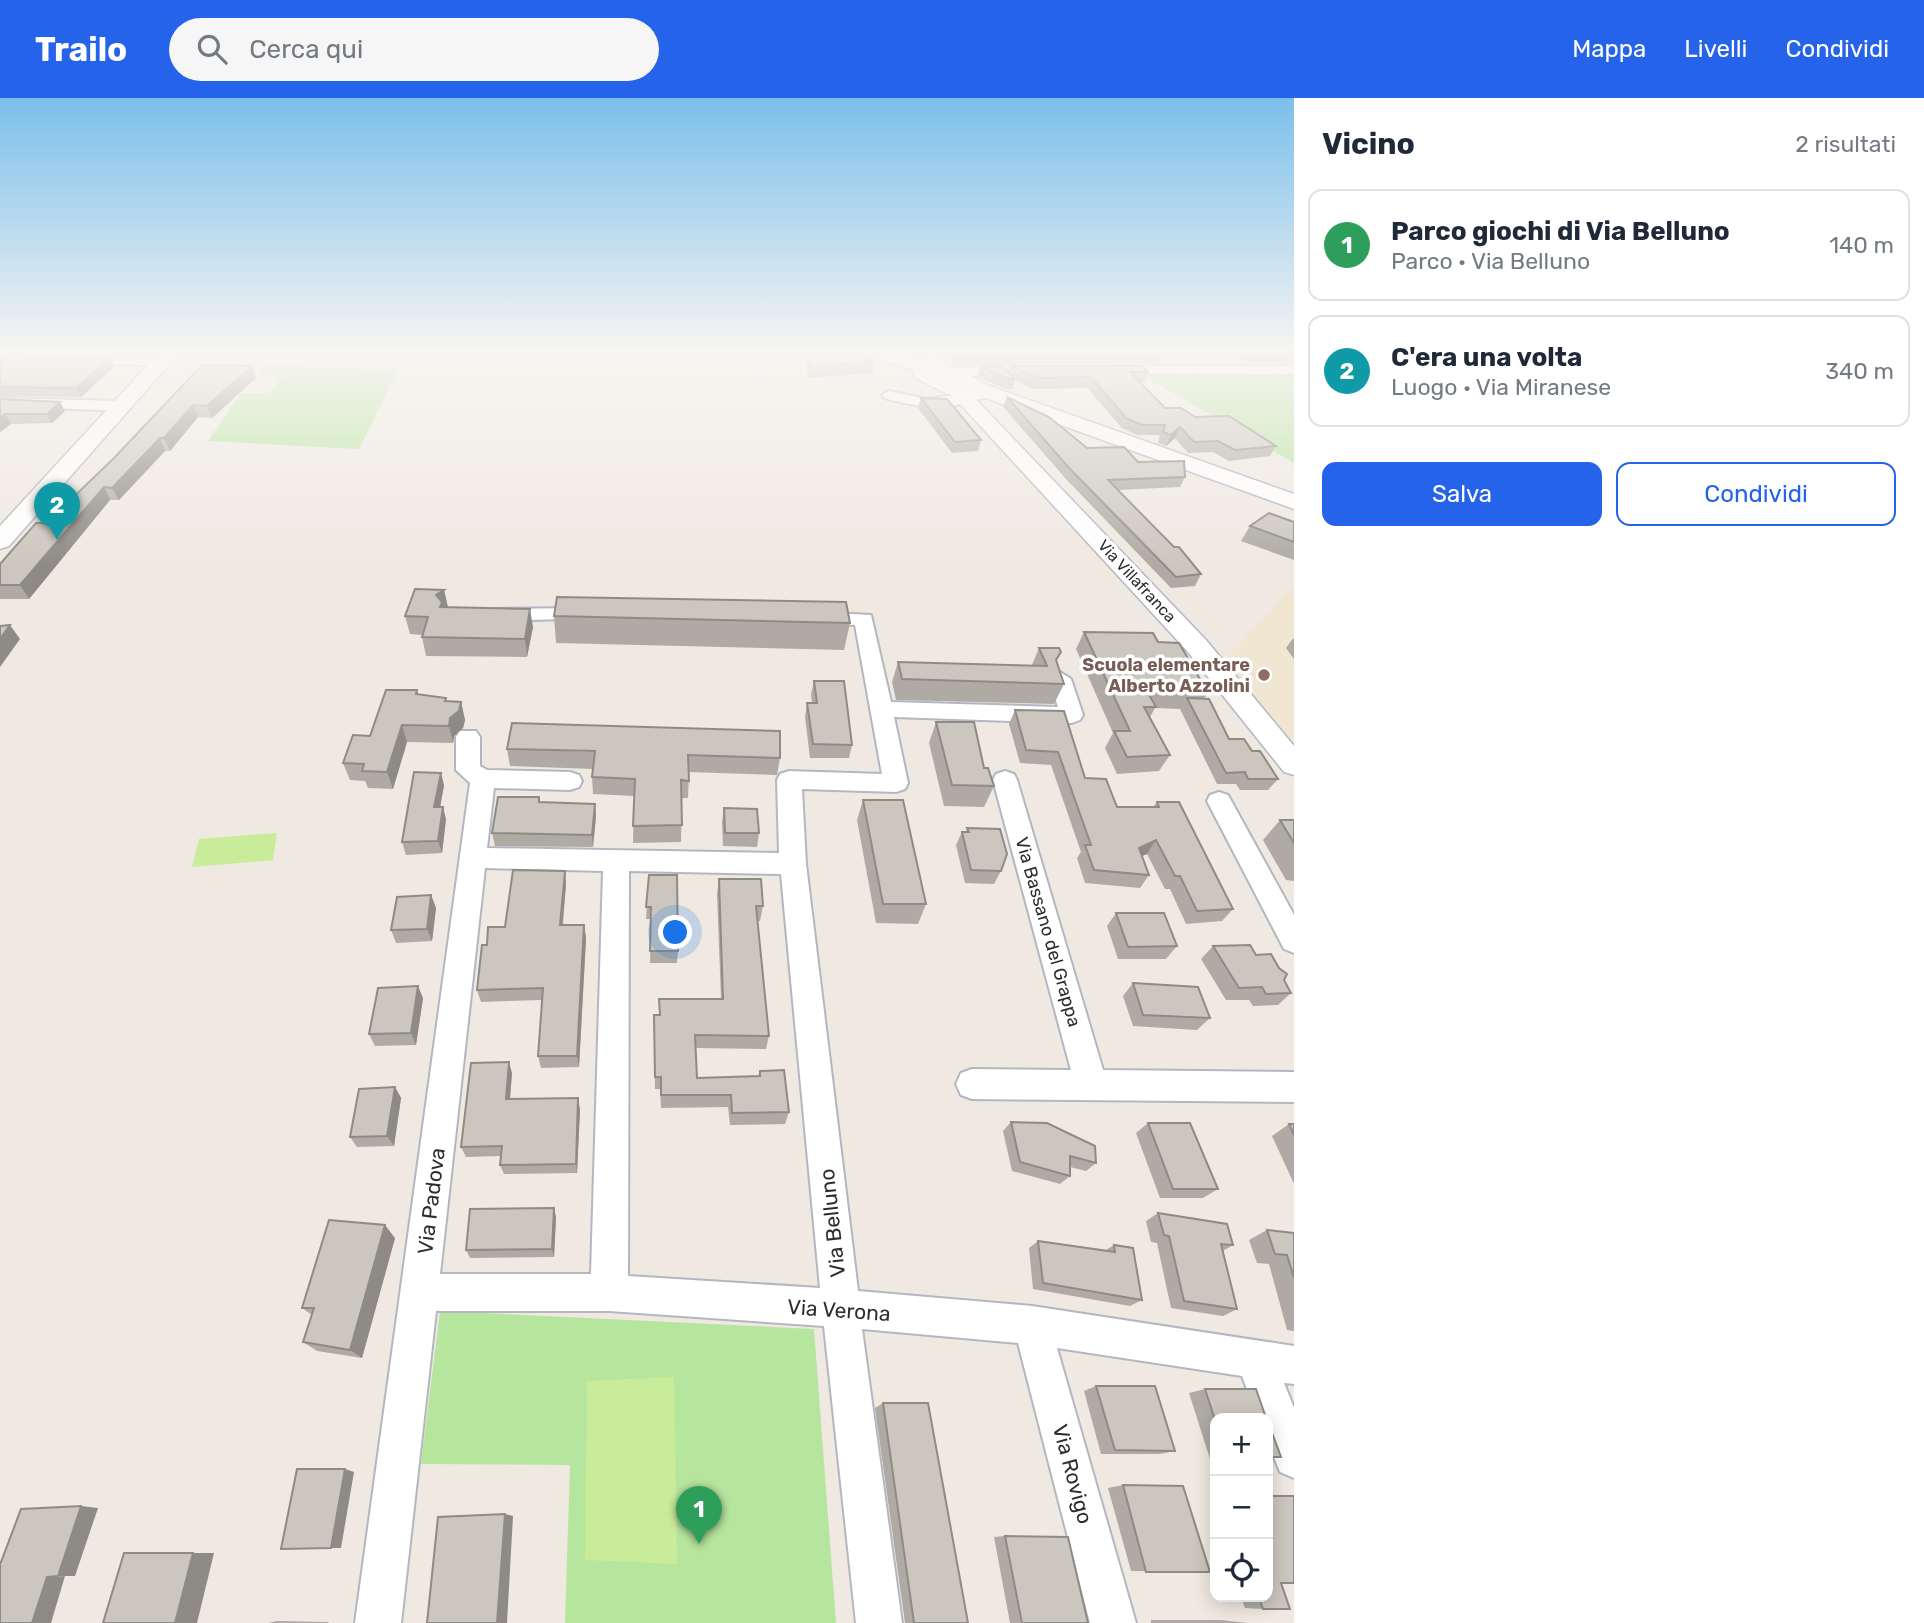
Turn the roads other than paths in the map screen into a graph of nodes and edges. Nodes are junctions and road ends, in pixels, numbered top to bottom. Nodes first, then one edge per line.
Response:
1 (106, 424) edge
2 (991, 424) edge
3 (1076, 424) edge
4 (1294, 502) edge
5 (4, 533) edge
6 (478, 614) edge
7 (609, 614) edge
8 (797, 618) edge
9 (1060, 680) edge
10 (881, 709) junction
11 (468, 737) dead end
12 (1294, 765) edge
13 (483, 779) junction
14 (1005, 780) dead end
15 (570, 781) dead end
16 (1219, 801) dead end
17 (471, 858) junction
18 (616, 859) junction
19 (793, 864) junction
20 (1294, 941) edge
21 (972, 1084) dead end
22 (1091, 1084) junction
23 (1294, 1087) edge
24 (420, 1292) junction
25 (609, 1293) junction
26 (841, 1308) junction
27 (1032, 1325) junction
28 (1255, 1359) junction
29 (1294, 1364) edge
30 (1294, 1458) edge
31 (377, 1623) edge
32 (879, 1623) edge
33 (1113, 1623) edge

1 - 5 main road
2 - 12 street, Via Villafranca
3 - 4 main road
6 - 7 street
8 - 10 street, Via Belluno
9 - 10 street
10 - 19 street, Via Belluno
11 - 13 street
13 - 15 street
13 - 17 street, Via Padova
14 - 22 street, Via Bassano del Grappa
16 - 20 street
17 - 18 street
17 - 24 street, Via Padova
18 - 19 street
18 - 25 street
19 - 26 street, Via Belluno
21 - 22 street
22 - 23 street
24 - 25 street, Via Verona
24 - 31 street, Via Padova
25 - 26 street, Via Verona
26 - 27 street, Via Verona
26 - 32 street, Via Belluno
27 - 28 street, Via Verona
27 - 33 street, Via Rovigo
28 - 29 street, Via Verona
28 - 30 street

